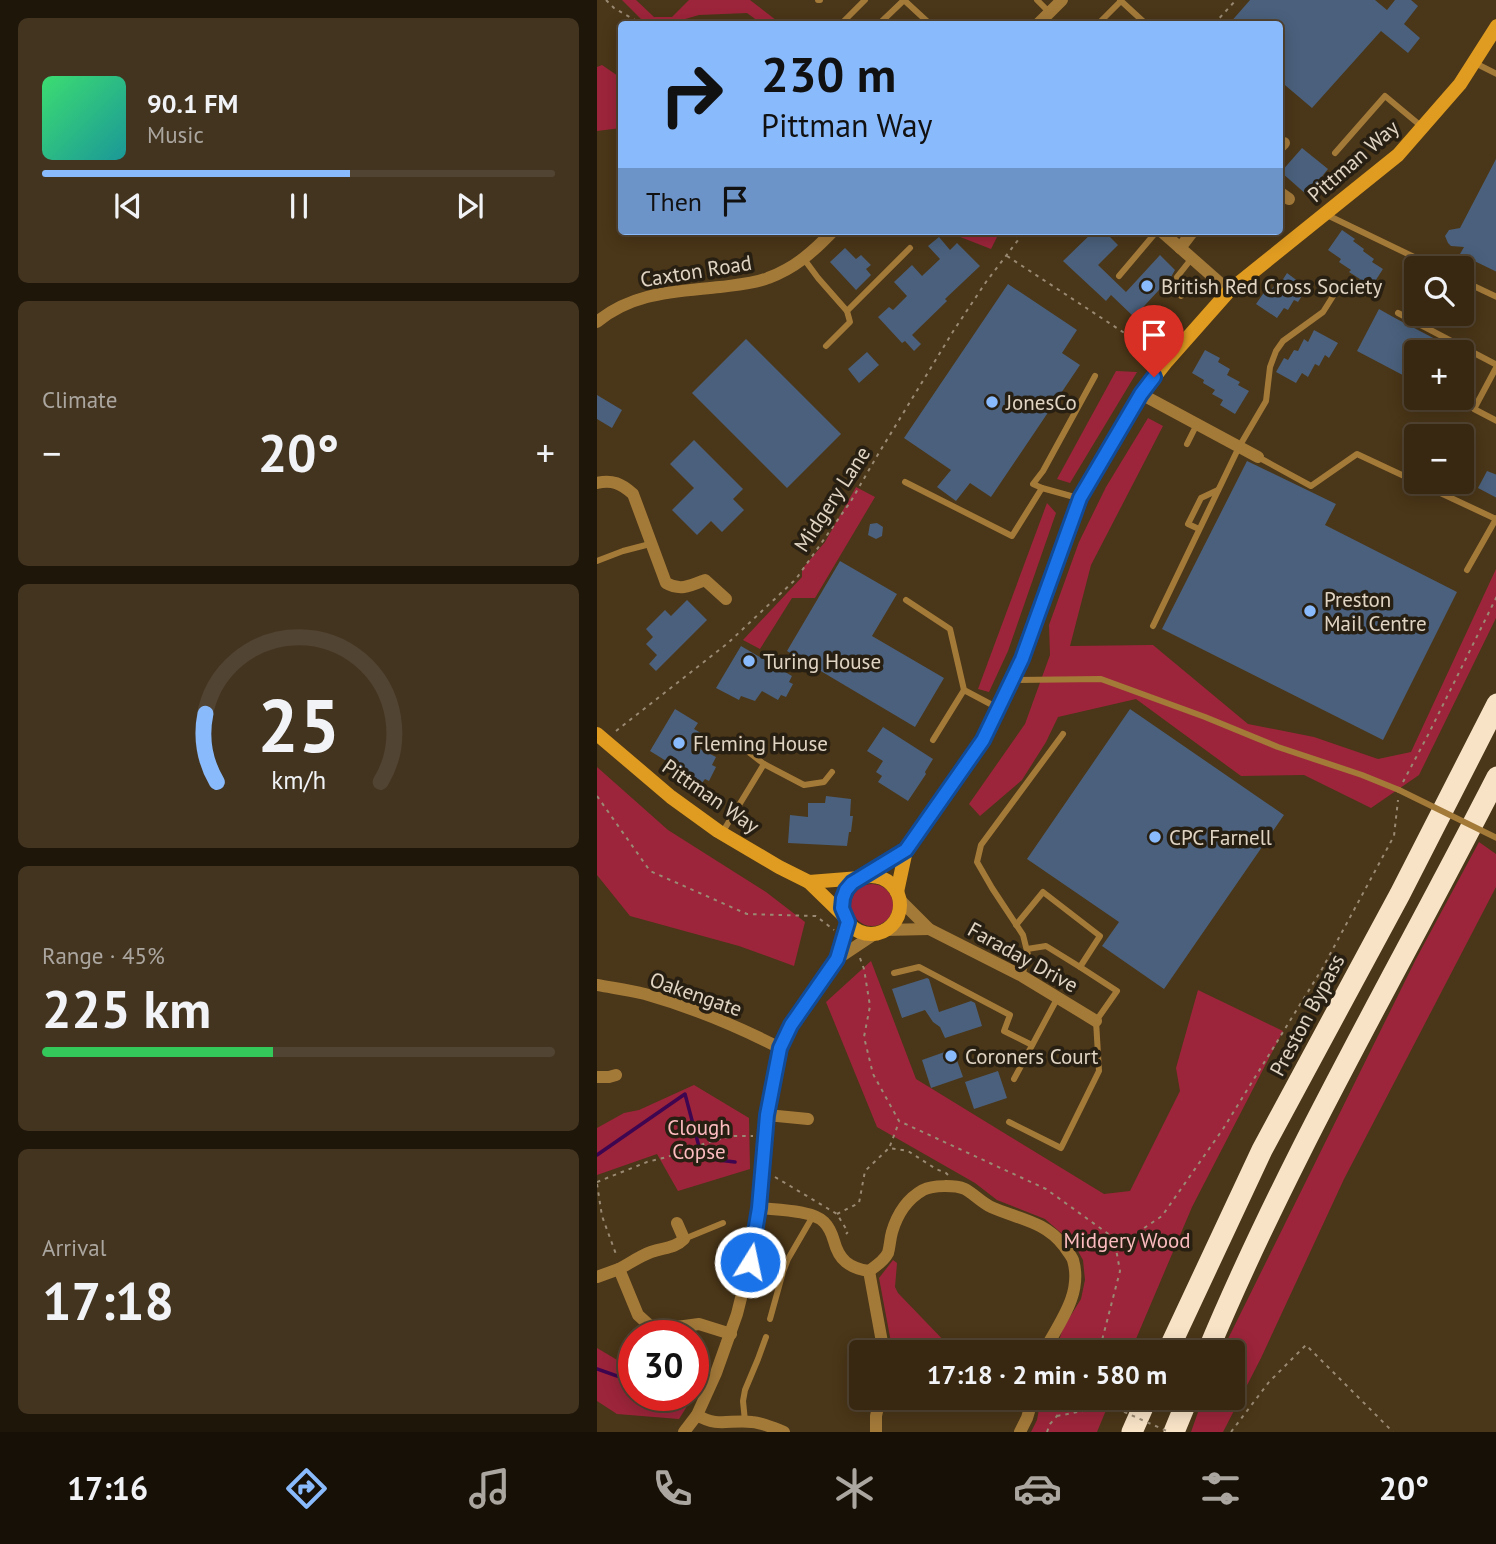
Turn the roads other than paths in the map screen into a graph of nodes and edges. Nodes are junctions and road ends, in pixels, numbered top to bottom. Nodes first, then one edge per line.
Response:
1 (865, 0) edge
2 (904, 0) edge
3 (1037, 0) edge
4 (1062, 0) edge
5 (1120, 1) edge
6 (1050, 13) junction
7 (844, 21) edge
8 (882, 21) edge
9 (927, 21) edge
10 (1041, 21) edge
11 (1101, 21) edge
12 (1143, 21) edge
13 (1496, 26) edge
14 (1473, 63) junction
15 (1496, 74) edge
16 (1422, 128) junction
17 (1335, 153) dead end
18 (1325, 214) junction
19 (829, 235) edge
20 (1155, 235) edge
21 (1164, 235) edge
22 (1190, 235) edge
23 (910, 248) dead end
24 (1180, 248) junction
25 (1412, 256) edge
26 (1192, 258) junction
27 (804, 259) junction
28 (1119, 276) dead end
29 (1474, 286) edge
30 (1229, 291) junction
31 (1335, 293) dead end
32 (1181, 296) dead end
33 (1496, 297) edge
34 (847, 311) junction
35 (1398, 313) dead end
36 (597, 322) edge
37 (826, 346) dead end
38 (1496, 365) edge
39 (1095, 376) dead end
40 (1141, 394) junction
41 (1496, 421) edge
42 (1197, 424) junction
43 (1187, 444) dead end
44 (1239, 447) junction
45 (1258, 457) joint
46 (906, 482) dead end
47 (597, 483) edge
48 (1042, 488) junction
49 (1218, 490) junction
50 (1080, 498) junction
51 (1496, 519) edge
52 (1199, 529) junction
53 (650, 544) junction
54 (597, 561) edge
55 (1467, 570) dead end
56 (726, 598) dead end
57 (906, 600) dead end
58 (1153, 626) dead end
59 (1012, 680) junction
60 (964, 690) junction
61 (1496, 704) edge
62 (998, 708) junction
63 (597, 734) edge
64 (1063, 734) dead end
65 (933, 740) dead end
66 (742, 747) dead end
67 (764, 764) junction
68 (831, 772) dead end
69 (1496, 777) edge
70 (722, 833) junction
71 (1496, 838) edge
72 (906, 850) junction
73 (863, 877) junction
74 (809, 882) junction
75 (898, 895) junction
76 (846, 919) junction
77 (1016, 925) junction
78 (929, 929) junction
79 (880, 932) junction
80 (1027, 949) junction
81 (837, 959) junction
82 (1081, 967) junction
83 (894, 973) dead end
84 (1022, 976) junction
85 (597, 985) edge
86 (1058, 997) junction
87 (1096, 1021) junction
88 (1032, 1045) junction
89 (780, 1048) junction
90 (616, 1075) dead end
91 (597, 1077) edge
92 (1014, 1079) dead end
93 (767, 1115) junction
94 (808, 1119) dead end
95 (1009, 1122) dead end
96 (759, 1208) junction
97 (813, 1216) junction
98 (677, 1223) dead end
99 (723, 1223) dead end
100 (684, 1239) junction
101 (619, 1269) junction
102 (869, 1271) junction
103 (597, 1277) edge
104 (770, 1319) dead end
105 (731, 1334) junction
106 (766, 1337) dead end
107 (882, 1340) edge
108 (1050, 1340) edge
109 (1173, 1340) edge
110 (1213, 1340) edge
111 (877, 1410) edge
112 (1029, 1410) edge
113 (1142, 1410) edge
114 (1182, 1410) edge
115 (697, 1415) junction
116 (745, 1422) junction
117 (684, 1432) edge
118 (784, 1432) edge
119 (876, 1432) edge
120 (1020, 1432) edge
121 (1132, 1432) edge
122 (1171, 1432) edge

1 - 7 lane
2 - 8 lane
2 - 9 lane
3 - 6 lane
4 - 6 street
5 - 11 lane
5 - 12 lane
6 - 10 street
13 - 14 street, Pittman Way
14 - 15 lane
14 - 16 street, Pittman Way
16 - 17 lane
16 - 18 street, Pittman Way
18 - 25 lane
18 - 30 street, Pittman Way
19 - 27 street, Caxton Road
20 - 28 lane
21 - 24 street
22 - 24 street
23 - 34 lane
24 - 26 street
26 - 30 street
26 - 32 lane
27 - 34 lane
27 - 36 street, Caxton Road
29 - 33 lane
30 - 40 street, Pittman Way
31 - 44 lane
34 - 37 lane
35 - 38 lane
38 - 41 lane
39 - 48 lane
40 - 42 street
40 - 50 street, Pittman Way
42 - 43 lane
42 - 44 street
44 - 45 street
44 - 49 lane
45 - 51 lane
46 - 48 lane
47 - 53 street
48 - 50 lane
49 - 52 lane
49 - 52 lane
50 - 59 street, Pittman Way
51 - 55 lane
52 - 58 lane
53 - 54 lane
53 - 56 street
57 - 60 lane
59 - 62 street, Pittman Way
59 - 71 lane, bridge
60 - 62 lane
60 - 65 lane
61 - 109 highway, Preston Bypass
62 - 72 street, Pittman Way
63 - 70 street, Pittman Way
64 - 77 lane
66 - 67 lane
67 - 68 lane
67 - 70 lane
69 - 110 highway
70 - 74 street, Pittman Way
72 - 73 street, Pittman Way
72 - 75 street, Pittman Way
73 - 74 street, Pittman Way
73 - 75 street
73 - 76 street
74 - 76 street, Pittman Way
75 - 78 street, Faraday Drive
75 - 79 street
76 - 79 street
76 - 81 street
77 - 80 lane
77 - 82 lane
78 - 79 street, Faraday Drive
78 - 84 street, Faraday Drive
79 - 81 street
80 - 82 lane
80 - 84 lane
81 - 89 street
82 - 87 lane
83 - 88 lane
84 - 86 street, Faraday Drive
85 - 89 street, Oakengate
86 - 87 street, Faraday Drive
86 - 88 lane
87 - 95 lane
88 - 92 lane
89 - 93 street
90 - 91 street
93 - 94 street
93 - 96 street
96 - 97 street
96 - 105 street
97 - 102 street
97 - 104 lane
98 - 100 street
99 - 100 lane
100 - 101 street
101 - 103 street
101 - 105 street
102 - 107 street
102 - 108 street
105 - 115 street
106 - 116 lane
111 - 119 street
112 - 120 street
113 - 121 highway
114 - 122 highway
115 - 116 street
115 - 117 street
116 - 118 street

